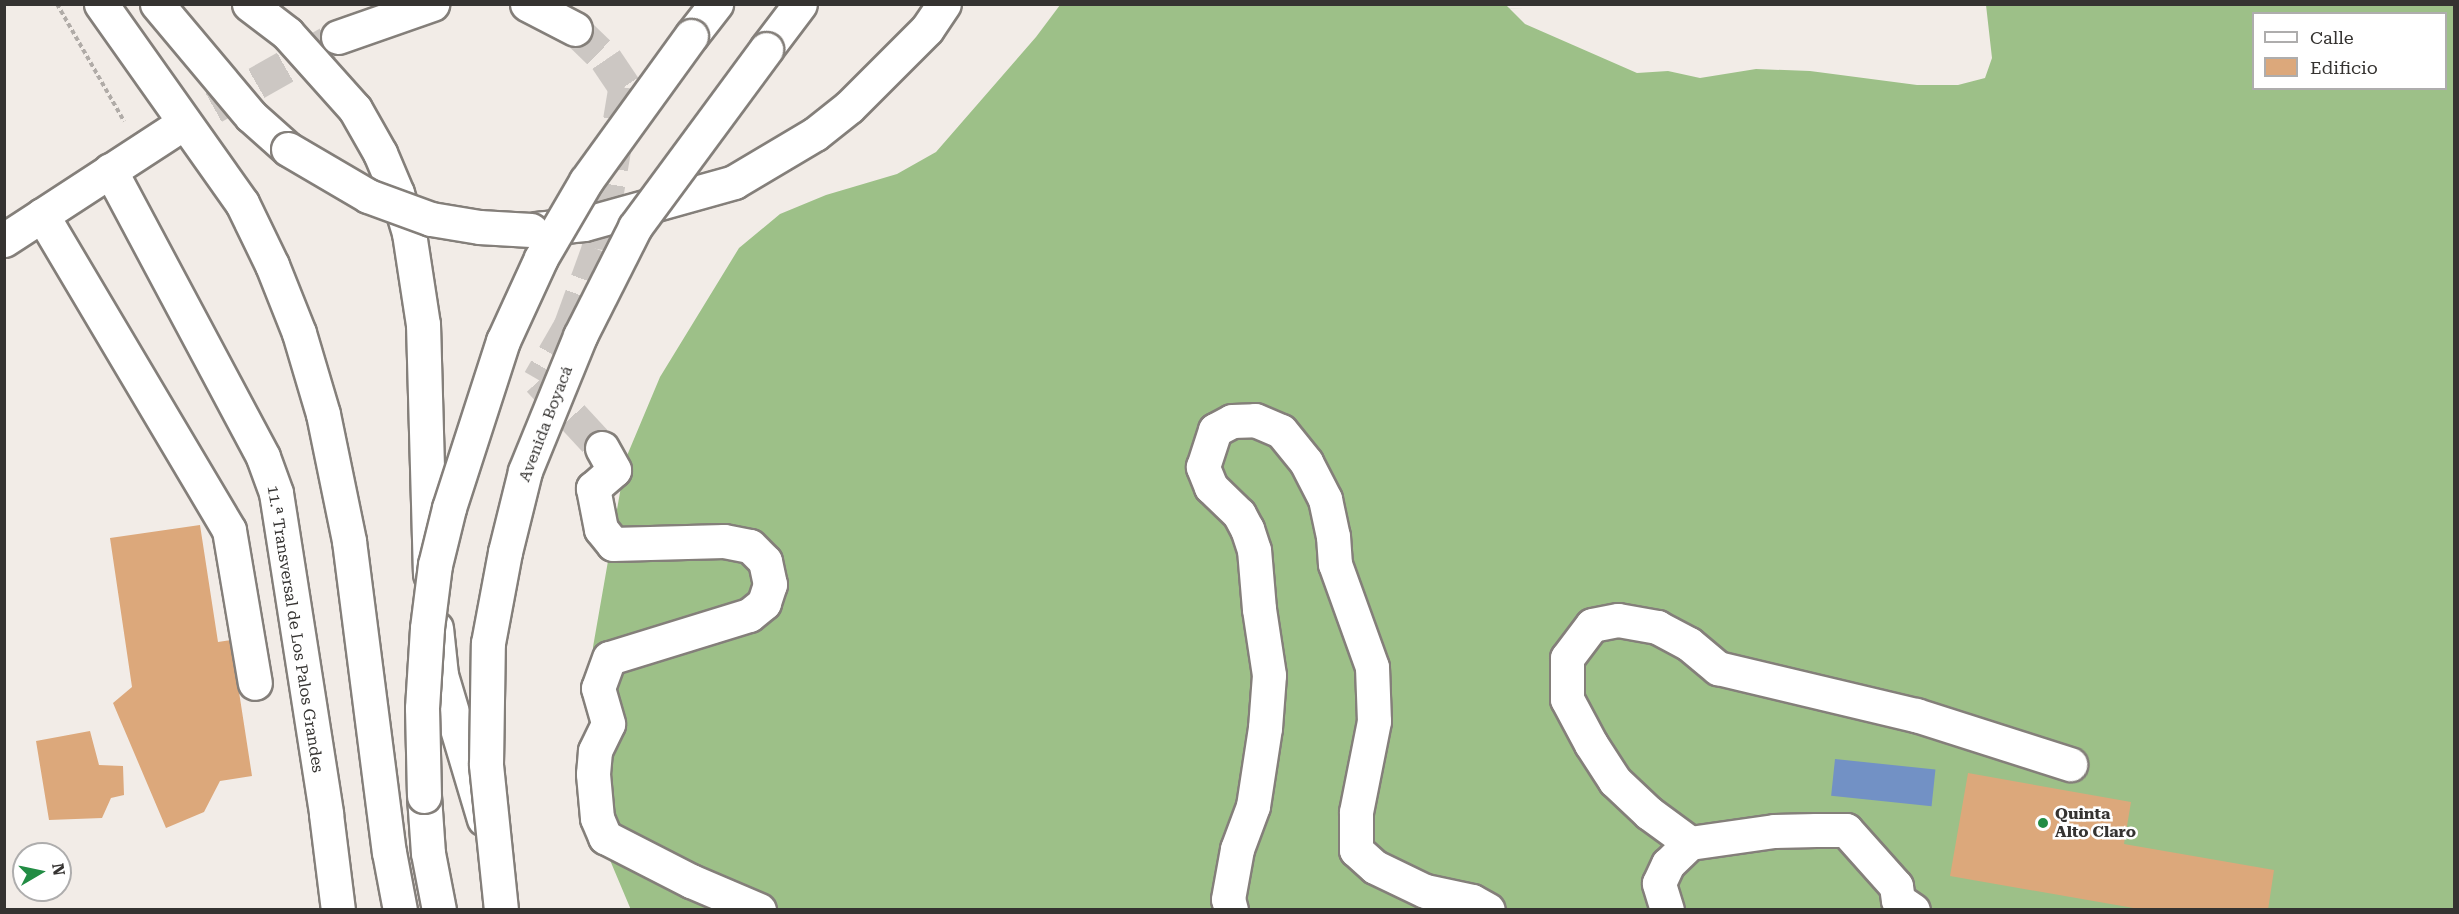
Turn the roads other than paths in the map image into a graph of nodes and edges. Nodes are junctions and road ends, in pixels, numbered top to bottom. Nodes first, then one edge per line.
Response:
1 (101, 4) edge
2 (157, 4) edge
3 (249, 4) edge
4 (432, 4) edge
5 (527, 4) edge
6 (716, 4) edge
7 (800, 4) edge
8 (944, 4) edge
9 (575, 29) tunnel mouth
10 (338, 37) tunnel mouth
11 (171, 130) tunnel mouth
12 (110, 170) junction
13 (42, 215) junction
14 (4, 240) edge
15 (602, 448) tunnel mouth
16 (255, 683) dead end
17 (2070, 764) dead end
18 (1706, 841) junction
19 (338, 909) edge
20 (400, 909) edge
21 (439, 909) edge
22 (501, 909) edge
23 (512, 909) edge
24 (759, 909) edge
25 (1231, 909) edge
26 (1488, 909) edge
27 (1667, 909) edge
28 (1913, 909) edge

1 - 20 main road
2 - 8 main road, bridge
3 - 23 main road
4 - 10 main road
5 - 9 main road
6 - 21 main road, bridge
7 - 22 main road, Avenida Boyacá, bridge
11 - 12 main road
12 - 13 main road
12 - 19 main road, 11.ª Transversal de Los Palos Grandes
13 - 14 main road
13 - 16 main road
15 - 24 main road
17 - 18 main road
18 - 27 main road
18 - 28 main road
25 - 26 main road

